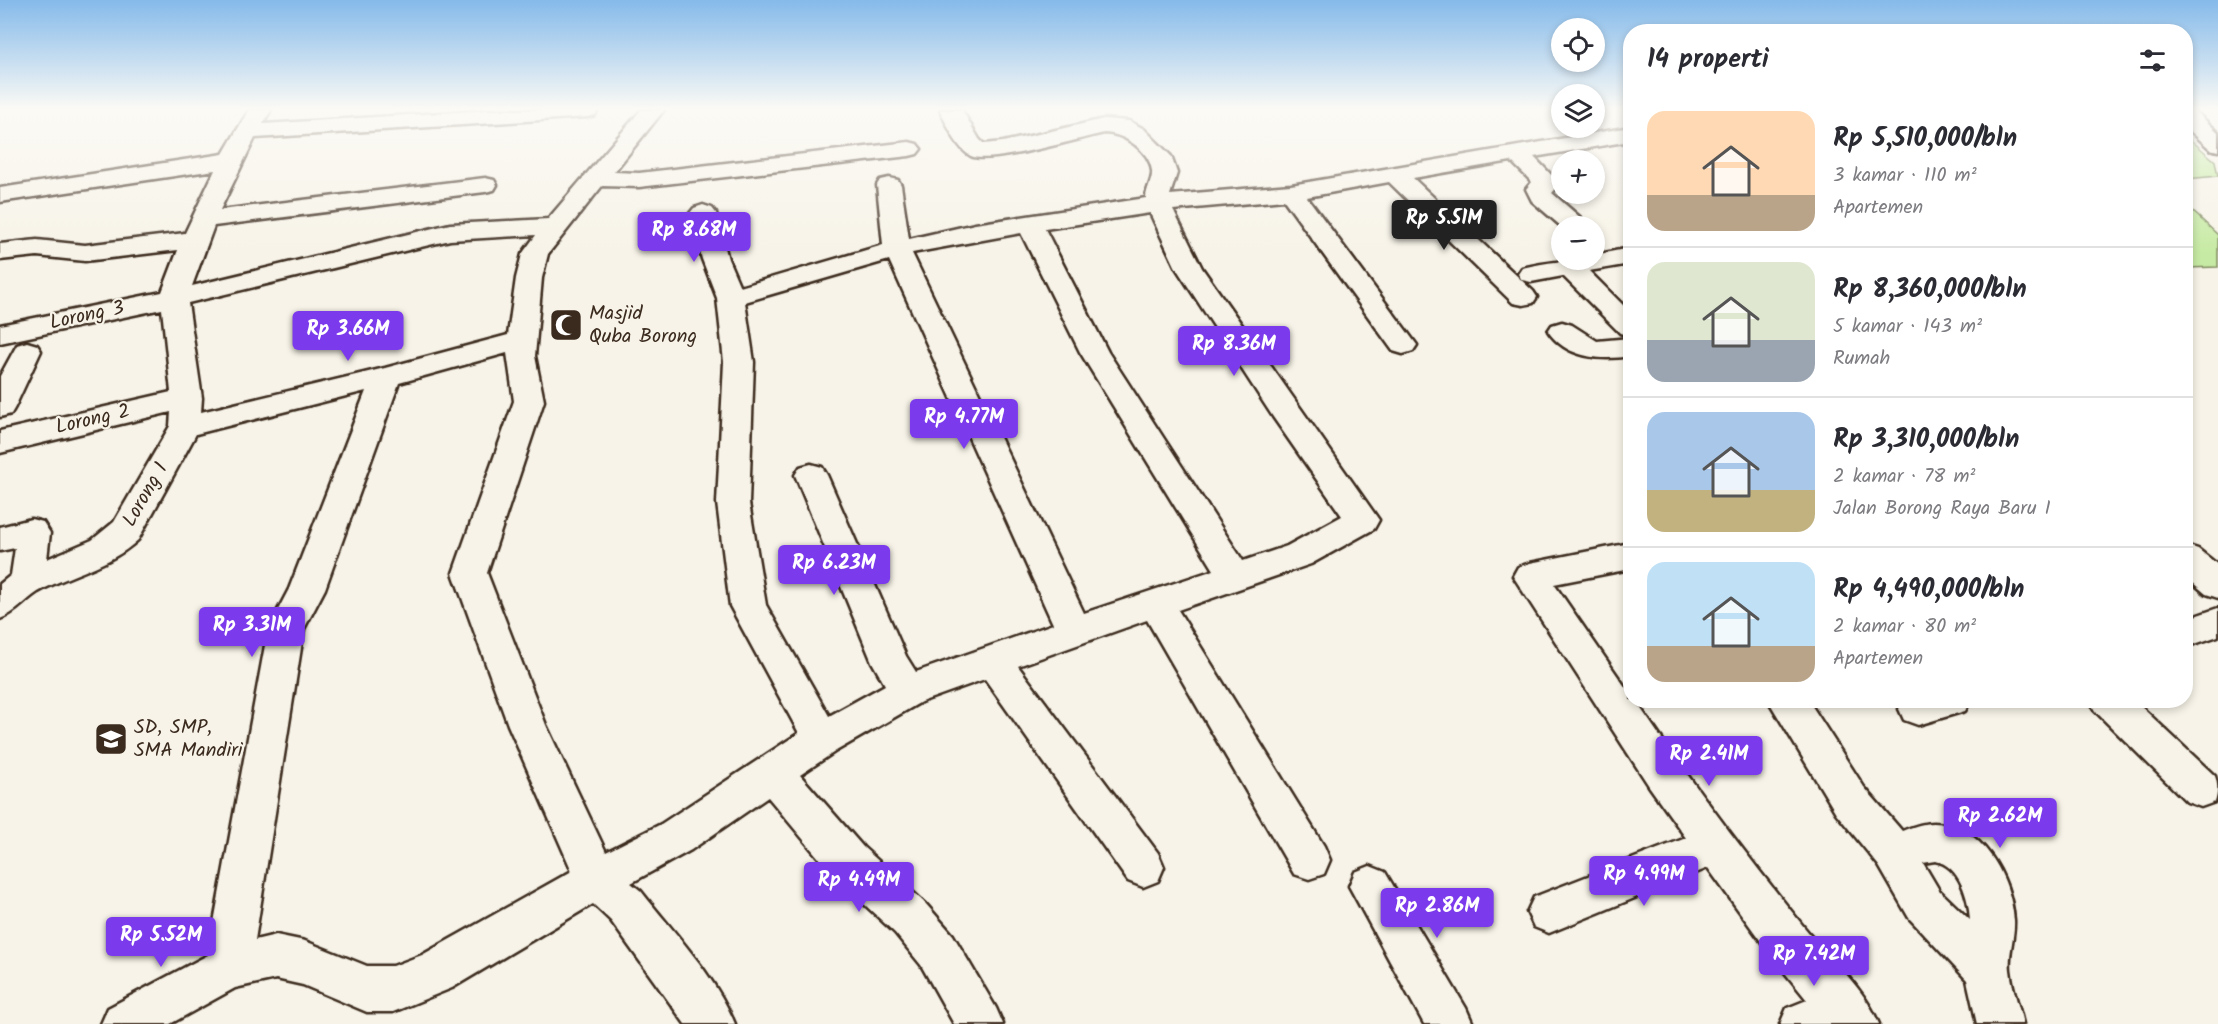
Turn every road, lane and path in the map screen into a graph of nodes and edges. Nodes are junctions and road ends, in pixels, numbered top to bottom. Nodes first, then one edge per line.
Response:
1 (614, 158) edge
2 (832, 158) edge
3 (1160, 158) edge
4 (1488, 158) edge
5 (1521, 158) edge
6 (232, 160) joint
7 (1394, 174) junction
8 (597, 178) junction
9 (485, 185) dead end
10 (889, 185) dead end
11 (1291, 192) junction
12 (0, 195) edge
13 (1158, 204) junction
14 (703, 213) dead end
15 (1565, 216) edge
16 (1030, 224) junction
17 (555, 226) junction
18 (198, 230) junction
19 (897, 249) junction
20 (0, 252) edge
21 (1623, 257) edge
22 (1605, 261) edge
23 (1565, 270) edge
24 (1572, 270) edge
25 (174, 298) junction
26 (731, 298) junction
27 (1623, 320) edge
28 (1562, 331) dead end
29 (0, 334) edge
30 (522, 340) junction
31 (1403, 345) dead end
32 (1623, 348) edge
33 (27, 351) dead end
34 (386, 377) junction
35 (0, 407) edge
36 (186, 412) junction
37 (0, 442) edge
38 (811, 475) dead end
39 (0, 540) edge
40 (1623, 557) edge
41 (2193, 564) edge
42 (1235, 576) junction
43 (28, 582) junction
44 (2218, 585) edge
45 (1155, 603) junction
46 (0, 604) edge
47 (2218, 622) edge
48 (1074, 631) junction
49 (2193, 631) edge
50 (992, 660) junction
51 (908, 691) junction
52 (1792, 708) edge
53 (2116, 708) edge
54 (822, 739) junction
55 (767, 774) junction
56 (2202, 789) dead end
57 (1716, 845) junction
58 (1894, 852) junction
59 (1310, 860) dead end
60 (1143, 867) dead end
61 (597, 879) junction
62 (1371, 886) dead end
63 (1549, 912) dead end
64 (228, 968) junction
65 (1987, 969) junction
66 (1834, 1020) edge
67 (124, 1024) edge
68 (712, 1024) edge
69 (980, 1024) edge
70 (1450, 1024) edge
71 (2000, 1024) edge

1 - 8 street
2 - 8 street
3 - 13 street
4 - 7 street
5 - 15 street
6 - 12 street
6 - 18 street
7 - 11 street
7 - 23 street
8 - 17 street
9 - 18 street
10 - 19 street
11 - 13 street
11 - 31 street
13 - 16 street
13 - 42 street
14 - 26 street
16 - 19 street
16 - 42 street
17 - 25 street, Lorong 3
17 - 30 street
18 - 20 street
18 - 25 street
19 - 26 street
19 - 48 street
21 - 22 street
24 - 27 street
25 - 29 street, Lorong 3
25 - 36 street
26 - 54 street
28 - 32 street
30 - 34 street, Lorong 2
30 - 61 street
33 - 35 street
34 - 36 street, Lorong 2
34 - 64 street
36 - 37 street, Lorong 2
36 - 43 street, Lorong 1
38 - 51 street
39 - 43 street
40 - 57 street
41 - 44 street
42 - 45 street
43 - 46 street, Lorong 1
45 - 48 street
45 - 59 street
47 - 49 street
48 - 50 street
50 - 51 street
50 - 60 street
51 - 54 street
52 - 58 street
53 - 56 street
54 - 55 street
55 - 61 street
55 - 69 street
57 - 63 street
57 - 66 street
58 - 65 street
58 - 65 street
61 - 64 street
61 - 68 street
62 - 70 street
64 - 67 street
65 - 71 street

